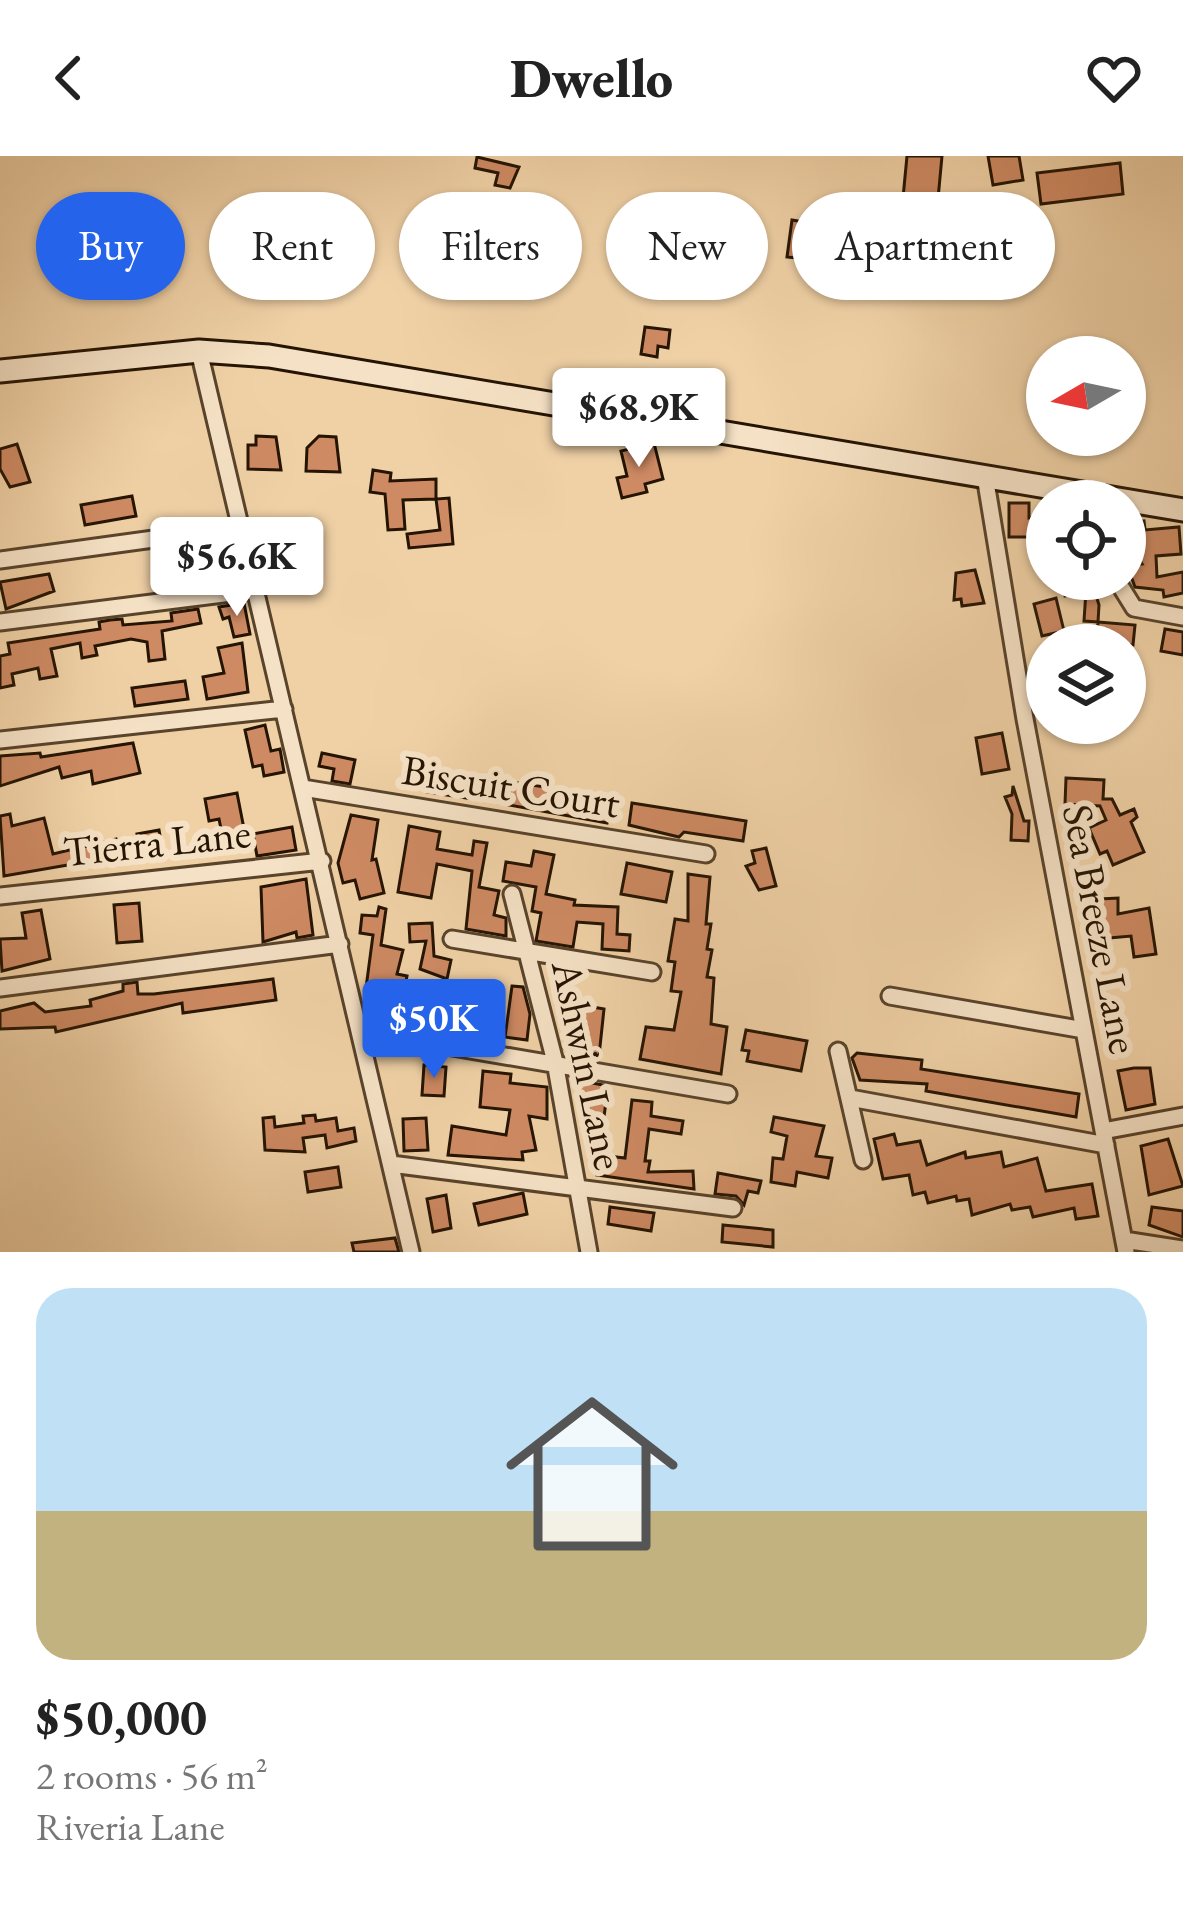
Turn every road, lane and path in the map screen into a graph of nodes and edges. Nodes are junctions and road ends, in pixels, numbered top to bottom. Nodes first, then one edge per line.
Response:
1 (199, 351) junction
2 (0, 371) edge
3 (985, 476) junction
4 (1026, 484) edge
5 (1146, 505) edge
6 (1183, 510) edge
7 (241, 527) junction
8 (0, 560) edge
9 (255, 590) junction
10 (1129, 600) edge
11 (1183, 617) edge
12 (0, 622) edge
13 (284, 709) junction
14 (0, 740) edge
15 (303, 788) junction
16 (706, 854) dead end
17 (322, 861) junction
18 (512, 894) dead end
19 (0, 896) edge
20 (452, 940) dead end
21 (340, 944) junction
22 (527, 951) junction
23 (652, 972) dead end
24 (0, 988) edge
25 (890, 996) dead end
26 (359, 1030) junction
27 (1084, 1030) junction
28 (838, 1052) dead end
29 (555, 1062) junction
30 (728, 1094) dead end
31 (850, 1098) junction
32 (1183, 1116) edge
33 (1104, 1138) junction
34 (863, 1160) dead end
35 (391, 1164) junction
36 (578, 1186) junction
37 (733, 1208) dead end
38 (1125, 1246) edge
39 (1183, 1249) edge
40 (411, 1252) edge
41 (589, 1252) edge

1 - 2 main road
1 - 3 main road
1 - 7 street
3 - 4 main road
3 - 27 street, Sea Breeze Lane
5 - 6 main road
7 - 8 street
7 - 9 street
9 - 12 street
9 - 13 street
10 - 11 street
13 - 14 street
13 - 15 street
15 - 16 street, Biscuit Court
15 - 17 street
17 - 19 street, Tierra Lane
17 - 21 street
18 - 22 street, Ashwin Lane
20 - 22 street
21 - 24 street
21 - 26 street
22 - 23 street
22 - 29 street, Ashwin Lane
25 - 27 street
26 - 29 street
26 - 35 street
27 - 33 street, Sea Breeze Lane
28 - 31 street
29 - 30 street
29 - 36 street, Ashwin Lane
31 - 33 street
31 - 34 street
32 - 33 street
33 - 38 street, Sea Breeze Lane
35 - 36 street
35 - 40 street
36 - 37 street
36 - 41 street, Ashwin Lane
38 - 39 street

